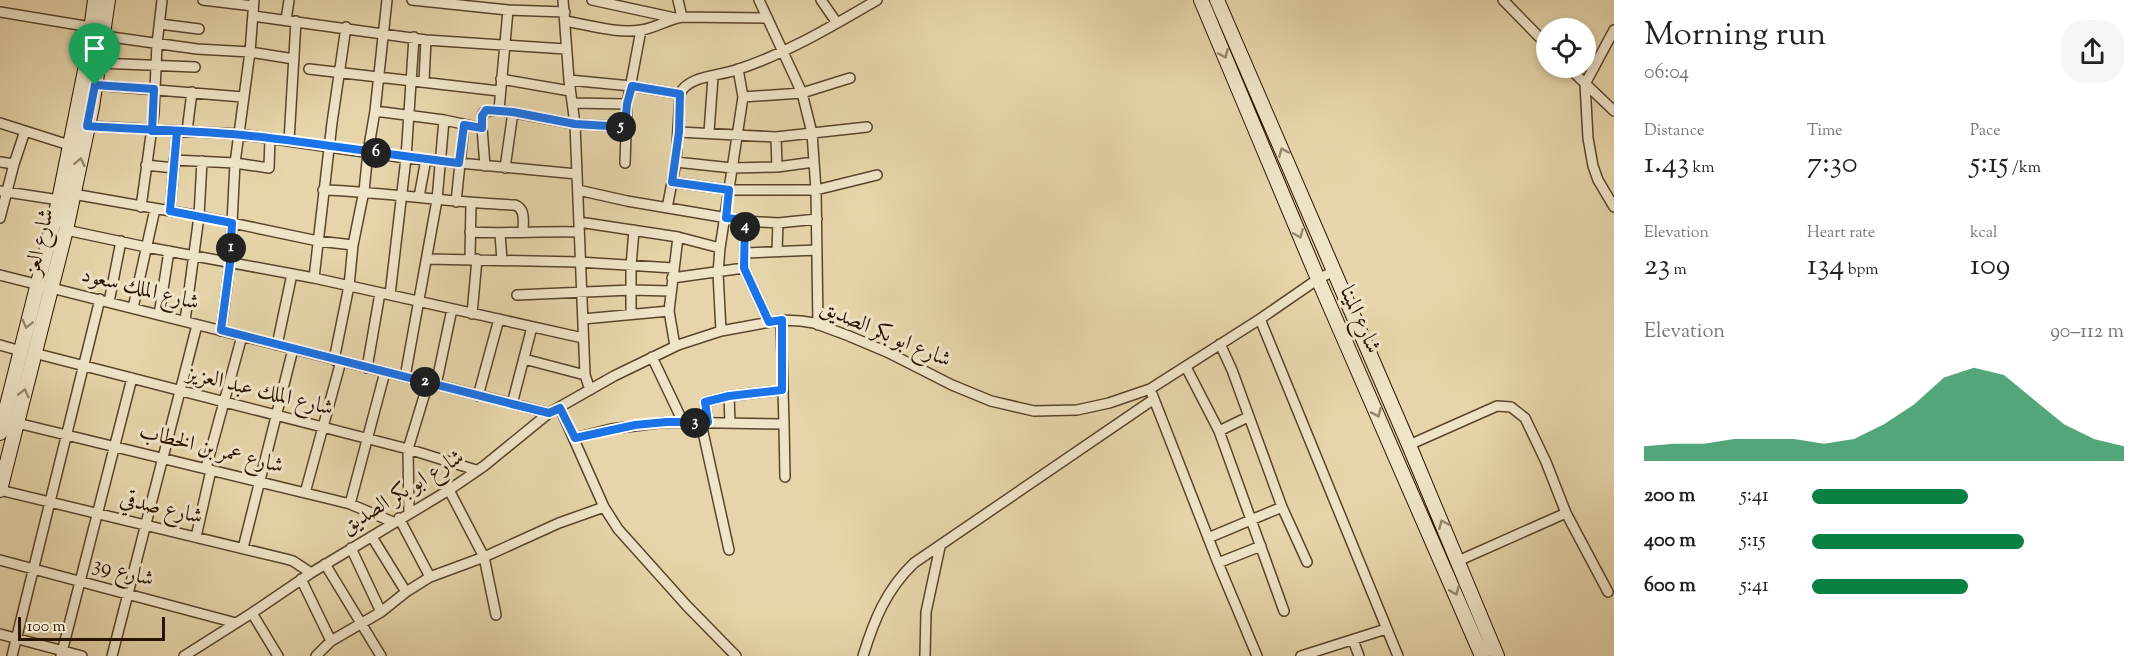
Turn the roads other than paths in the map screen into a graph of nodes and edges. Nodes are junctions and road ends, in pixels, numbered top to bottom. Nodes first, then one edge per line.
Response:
1 (95, 0) edge
2 (108, 0) edge
3 (162, 0) edge
4 (202, 0) edge
5 (289, 0) edge
6 (387, 0) edge
7 (412, 0) edge
8 (563, 0) edge
9 (678, 0) edge
10 (759, 0) edge
11 (821, 0) edge
12 (877, 0) edge
13 (1201, 0) edge
14 (1217, 0) edge
15 (1503, 0) edge
16 (595, 1) edge
17 (450, 2) edge
18 (253, 3) edge
19 (508, 10) junction
20 (0, 12) edge
21 (253, 16) junction
22 (565, 17) junction
23 (678, 18) junction
24 (765, 18) junction
25 (291, 21) junction
26 (837, 23) junction
27 (159, 24) junction
28 (91, 27) junction
29 (346, 27) junction
30 (199, 29) dead end
31 (641, 30) junction
32 (1614, 30) edge
33 (382, 33) junction
34 (1536, 34) edge
35 (104, 36) junction
36 (414, 37) junction
37 (426, 40) junction
38 (157, 44) junction
39 (504, 45) junction
40 (566, 49) junction
41 (784, 51) junction
42 (250, 52) junction
43 (294, 59) junction
44 (98, 63) junction
45 (155, 66) junction
46 (195, 67) dead end
47 (309, 69) dead end
48 (738, 69) junction
49 (339, 72) junction
50 (378, 77) junction
51 (713, 77) junction
52 (850, 78) dead end
53 (1579, 78) edge
54 (501, 79) junction
55 (569, 80) junction
56 (410, 81) junction
57 (424, 81) junction
58 (1585, 84) junction
59 (95, 85) junction
60 (632, 86) junction
61 (154, 89) junction
62 (499, 91) junction
63 (570, 91) junction
64 (192, 92) junction
65 (802, 93) junction
66 (680, 94) junction
67 (243, 97) junction
68 (742, 97) junction
69 (573, 103) junction
70 (627, 104) junction
71 (499, 110) junction
72 (375, 111) junction
73 (1614, 111) edge
74 (513, 112) junction
75 (408, 116) junction
76 (444, 120) junction
77 (0, 123) edge
78 (575, 124) junction
79 (464, 125) junction
80 (87, 126) junction
81 (625, 127) junction
82 (867, 127) dead end
83 (482, 128) junction
84 (25, 131) junction
85 (152, 131) junction
86 (182, 131) junction
87 (679, 132) junction
88 (709, 132) junction
89 (812, 133) junction
90 (238, 134) junction
91 (737, 135) junction
92 (776, 137) junction
93 (270, 138) junction
94 (289, 141) junction
95 (69, 146) junction
96 (329, 147) junction
97 (368, 152) junction
98 (406, 158) junction
99 (426, 159) junction
100 (202, 161) junction
101 (440, 161) junction
102 (0, 162) edge
103 (676, 162) junction
104 (814, 162) junction
105 (235, 163) junction
106 (459, 163) junction
107 (625, 163) dead end
108 (14, 164) junction
109 (174, 164) junction
110 (146, 165) junction
111 (485, 166) junction
112 (777, 167) junction
113 (505, 168) junction
114 (732, 168) junction
115 (578, 174) junction
116 (876, 174) dead end
117 (672, 182) junction
118 (323, 190) junction
119 (578, 190) junction
120 (729, 190) junction
121 (816, 190) junction
122 (364, 191) junction
123 (4, 192) edge
124 (73, 194) junction
125 (402, 196) junction
126 (419, 197) junction
127 (59, 200) junction
128 (437, 200) junction
129 (456, 202) junction
130 (471, 203) junction
131 (141, 207) junction
132 (1614, 207) edge
133 (668, 208) junction
134 (154, 209) junction
135 (170, 211) junction
136 (199, 216) junction
137 (0, 218) edge
138 (726, 218) junction
139 (816, 219) junction
140 (745, 220) junction
141 (232, 223) junction
142 (778, 223) junction
143 (579, 227) junction
144 (66, 230) junction
145 (634, 230) junction
146 (523, 231) junction
147 (470, 232) junction
148 (500, 234) junction
149 (678, 237) junction
150 (121, 241) junction
151 (318, 241) junction
152 (353, 245) junction
153 (146, 247) junction
154 (720, 248) junction
155 (817, 250) junction
156 (169, 251) junction
157 (777, 251) junction
158 (744, 253) junction
159 (194, 256) junction
160 (427, 259) junction
161 (473, 260) junction
162 (502, 260) junction
163 (579, 262) junction
164 (230, 263) junction
165 (631, 266) junction
166 (744, 268) junction
167 (1334, 271) junction
168 (672, 273) junction
169 (718, 273) junction
170 (292, 274) junction
171 (0, 275) edge
172 (314, 278) junction
173 (1318, 279) junction
174 (37, 284) junction
175 (350, 286) junction
176 (52, 288) junction
177 (631, 290) junction
178 (670, 291) junction
179 (581, 292) junction
180 (385, 294) junction
181 (517, 295) dead end
182 (105, 300) junction
183 (419, 302) junction
184 (133, 308) junction
185 (452, 309) junction
186 (669, 311) junction
187 (631, 313) junction
188 (472, 314) junction
189 (159, 315) junction
190 (583, 319) junction
191 (1260, 319) junction
192 (499, 320) junction
193 (782, 320) junction
194 (184, 321) junction
195 (769, 322) junction
196 (197, 325) junction
197 (818, 325) junction
198 (532, 327) junction
199 (221, 330) junction
200 (721, 331) junction
201 (242, 336) junction
202 (583, 338) junction
203 (1220, 344) junction
204 (0, 345) edge
205 (277, 345) junction
206 (675, 346) junction
207 (293, 349) junction
208 (27, 352) junction
209 (652, 357) junction
210 (524, 359) junction
211 (338, 360) junction
212 (83, 365) junction
213 (1186, 367) junction
214 (367, 368) junction
215 (385, 372) junction
216 (585, 375) junction
217 (405, 377) junction
218 (132, 378) junction
219 (432, 384) junction
220 (1150, 389) junction
221 (590, 390) junction
222 (782, 390) junction
223 (180, 392) junction
224 (478, 396) junction
225 (729, 396) junction
226 (1154, 399) junction
227 (224, 403) junction
228 (512, 404) junction
229 (560, 408) junction
230 (549, 413) junction
231 (276, 416) junction
232 (1248, 417) junction
233 (7, 419) edge
234 (683, 422) junction
235 (704, 422) junction
236 (730, 423) junction
237 (784, 424) junction
238 (323, 428) junction
239 (1219, 431) junction
240 (0, 433) edge
241 (66, 434) junction
242 (575, 438) junction
243 (368, 439) junction
244 (1409, 445) junction
245 (114, 447) junction
246 (408, 449) junction
247 (162, 458) junction
248 (208, 469) junction
249 (477, 470) junction
250 (785, 477) dead end
251 (260, 482) junction
252 (0, 490) edge
253 (449, 490) junction
254 (305, 493) junction
255 (50, 501) junction
256 (350, 504) junction
257 (604, 507) junction
258 (1282, 507) junction
259 (409, 513) junction
260 (1566, 513) junction
261 (97, 514) junction
262 (396, 520) junction
263 (1252, 520) junction
264 (145, 525) junction
265 (196, 537) junction
266 (372, 537) junction
267 (1208, 538) junction
268 (1261, 546) junction
269 (940, 547) junction
270 (243, 548) junction
271 (351, 548) junction
272 (729, 550) dead end
273 (484, 557) junction
274 (0, 560) edge
275 (1458, 561) junction
276 (1307, 562) dead end
277 (1218, 563) junction
278 (325, 564) junction
279 (33, 569) junction
280 (310, 573) junction
281 (430, 577) junction
282 (301, 579) junction
283 (80, 582) junction
284 (406, 592) junction
285 (1608, 592) dead end
286 (128, 594) junction
287 (1284, 611) dead end
288 (381, 612) junction
289 (252, 613) junction
290 (496, 615) dead end
291 (362, 622) junction
292 (236, 623) junction
293 (1386, 629) junction
294 (0, 634) edge
295 (16, 638) junction
296 (331, 640) junction
297 (1353, 640) junction
298 (61, 653) edge
299 (12, 656) edge
300 (82, 656) edge
301 (112, 656) edge
302 (184, 656) edge
303 (278, 656) edge
304 (316, 656) edge
305 (381, 656) edge
306 (736, 656) edge
307 (863, 656) edge
308 (925, 656) edge
309 (1257, 656) edge
310 (1301, 656) edge
311 (1359, 656) edge
312 (1398, 656) edge
313 (1482, 656) edge
314 (1497, 656) edge

1 - 28 main road, شارع العز
2 - 35 main road, شارع العز
3 - 27 street
4 - 18 street
5 - 25 street
6 - 33 street
7 - 17 street
8 - 22 street
9 - 23 street
10 - 24 street
11 - 26 street
12 - 26 street
13 -> 173 main road, شارع المينا
167 -> 14 main road, شارع المينا
15 - 34 street
16 - 23 street
17 - 19 street
18 - 21 street
19 - 22 street
19 - 39 street
20 - 28 street
21 - 25 street
21 - 42 street
22 - 31 street
22 - 40 street
23 - 24 street
23 - 31 street
24 - 41 street
25 - 29 street
25 - 43 street
26 - 41 street
27 - 30 street
27 - 38 street
28 - 95 main road, شارع العز
29 - 33 street
29 - 49 street
31 - 60 street
32 - 58 street
33 - 36 street
33 - 50 street
35 - 38 street
35 - 44 main road, شارع العز
36 - 37 street
36 - 56 street
37 - 39 street
37 - 57 street
38 - 42 street
38 - 45 street
39 - 40 street
39 - 54 street
40 - 55 street
41 - 48 street
41 - 65 street
42 - 43 street
42 - 67 street
43 - 94 street
44 - 45 street
44 - 59 main road, شارع العز
45 - 46 street
45 - 61 street
47 - 49 street
48 - 51 street
48 - 68 street
49 - 50 street
49 - 96 street
50 - 56 street
50 - 72 street
51 - 66 street
51 - 88 street
52 - 65 street
53 - 58 street
54 - 62 street
54 - 63 street
55 - 60 street
55 - 63 street
56 - 57 street
56 - 75 street
57 - 62 street
58 - 73 street
58 - 132 street
59 - 61 street
59 - 80 main road, شارع العز
60 - 66 street
60 - 70 street
61 - 64 street
61 - 85 street
62 - 71 street
63 - 69 street
64 - 67 street
64 - 86 street
65 - 68 street
65 - 89 street
66 - 87 street
67 - 90 street
68 - 91 street
69 - 70 street
69 - 78 street
70 - 81 street
71 - 74 street
71 - 83 street
72 - 75 street
72 - 97 street
74 - 78 street
74 - 113 street
75 - 76 street
75 - 98 street
76 - 79 street
76 - 101 street
77 - 84 street
78 - 81 street
78 - 115 street
79 - 83 street
79 - 106 street
80 - 85 street
124 -> 80 main road, شارع العز
81 - 107 street
82 - 89 street
83 - 111 street
84 - 95 street
84 - 108 street
85 - 86 street
85 - 110 street
86 - 90 street
86 - 109 street
87 - 88 street
87 - 103 street
88 - 91 street
89 - 92 street
89 - 104 street
90 - 93 street
90 - 105 street
91 - 92 street
91 - 114 street
92 - 112 street
93 - 94 street
93 - 105 street
94 - 96 street
95 - 127 main road, شارع العز
96 - 97 street
96 - 118 street
97 - 98 street
97 - 122 street
98 - 99 street
98 - 125 street
99 - 101 street
99 - 126 street
100 - 105 street
100 - 109 street
100 - 136 street
101 - 106 street
101 - 128 street
102 - 108 street
103 - 114 street
103 - 117 street
104 - 112 street
104 - 121 street
105 - 141 street
106 - 111 street
106 - 129 street
108 - 123 street
109 - 110 street
109 - 135 street
110 - 131 street
111 - 113 street
112 - 114 street
113 - 115 street
114 - 120 street
115 - 119 street
116 - 121 street
117 - 120 street
117 - 133 street
118 - 122 street
118 - 151 street
119 - 133 street
119 - 143 street
120 - 121 street
120 - 138 street
121 - 139 street
122 - 125 street
122 - 152 street
123 - 127 street
123 - 137 street
124 - 131 street
124 - 144 main road, شارع العز
125 - 126 street
125 - 180 street
126 - 128 street
127 - 174 main road, شارع العز
128 - 129 street
128 - 160 street
129 - 130 street
130 - 146 street
130 - 147 street
131 - 134 street
133 - 138 street
134 - 135 street
134 - 153 street
135 - 136 street
136 - 141 street
136 - 159 street
138 - 140 street
138 - 154 street
139 - 142 street
139 - 155 street
140 - 142 street
140 - 158 street
141 - 151 street
141 - 164 street
142 - 157 street
143 - 145 street
143 - 146 street
143 - 163 street
144 - 150 street
144 - 176 main road, شارع العز
145 - 149 street
145 - 165 street
146 - 148 street
147 - 148 street
147 - 161 street
148 - 162 street
149 - 154 street
149 - 168 street
150 - 153 street
150 - 182 street
151 - 152 street
151 - 172 street
152 - 175 street
153 - 156 street
153 - 184 street
154 - 169 street
155 - 157 street
155 - 197 street
156 - 159 street
156 - 189 street
157 - 158 street
158 - 166 street
159 - 164 street
159 - 194 street
160 - 161 street
160 - 183 street
161 - 162 street
161 - 188 street
162 - 163 street
163 - 165 street
163 - 179 street
164 - 170 street
164 - 199 street
165 - 168 street
165 - 177 street
166 - 169 street
166 - 195 street
167 - 173 street, شارع ابو بكر الصديق
167 - 244 main road, شارع المينا
168 - 169 street
168 - 178 street
169 - 200 street
170 - 172 street
170 - 205 street
171 - 174 street, شارع الملك سعود
172 - 175 street
173 - 191 street, شارع ابو بكر الصديق
173 -> 313 main road, شارع المينا
174 - 176 street, شارع الملك سعود
174 -> 208 main road, شارع العز
175 - 180 street
175 - 211 street
176 - 182 street, شارع الملك سعود
176 - 208 main road, شارع العز
177 - 178 street
177 - 179 street
177 - 187 street
178 - 186 street
179 - 181 street
179 - 190 street
180 - 183 street
180 - 214 street
182 - 184 street, شارع الملك سعود
182 - 212 street
183 - 185 street
183 - 217 street
184 - 189 street, شارع الملك سعود
185 - 188 street
185 - 219 street
186 - 187 street
186 - 206 street
187 - 190 street
188 - 192 street
189 - 194 street, شارع الملك سعود
190 - 202 street
191 - 203 street, شارع ابو بكر الصديق
191 - 293 street
192 - 198 street
192 - 224 street
193 - 195 street, شارع ابو بكر الصديق
193 - 197 street, شارع ابو بكر الصديق
193 - 222 street
194 - 196 street, شارع الملك سعود
195 - 200 street, شارع ابو بكر الصديق
196 - 199 street, شارع الملك سعود
196 - 223 street
197 - 220 street, شارع ابو بكر الصديق
198 - 202 street
198 - 210 street
199 - 201 street, شارع الملك سعود
200 - 206 street, شارع ابو بكر الصديق
201 - 205 street, شارع الملك سعود
201 - 227 street
202 - 216 street
203 - 213 street, شارع ابو بكر الصديق
203 - 232 street
204 - 208 street, شارع الملك عبد العزيز
205 - 207 street, شارع الملك سعود
206 - 209 street, شارع ابو بكر الصديق
207 - 211 street, شارع الملك سعود
207 - 231 street
208 - 212 street, شارع الملك عبد العزيز
208 - 233 main road, شارع العز
209 - 221 street, شارع ابو بكر الصديق
209 - 234 street
210 - 216 street
210 - 228 street
211 - 214 street, شارع الملك سعود
211 - 238 street
212 - 218 street, شارع الملك عبد العزيز
212 - 241 street
213 - 220 street, شارع ابو بكر الصديق
213 - 239 street
214 - 215 street, شارع الملك سعود
215 - 217 street, شارع الملك سعود
215 - 243 street
216 - 221 street
217 - 219 street, شارع الملك سعود
218 - 223 street, شارع الملك عبد العزيز
218 - 245 street
219 - 224 street, شارع الملك سعود
219 - 246 street
220 - 226 street
221 - 229 street, شارع ابو بكر الصديق
222 - 225 street
222 - 237 street
223 - 227 street, شارع الملك عبد العزيز
223 - 247 street
224 - 228 street, شارع الملك سعود
225 - 235 street
225 - 236 street
226 - 267 street
226 - 269 street
227 - 231 street, شارع الملك عبد العزيز
227 - 248 street
228 - 230 street, شارع الملك سعود
229 - 230 street, شارع ابو بكر الصديق
229 - 242 street
230 - 249 street, شارع ابو بكر الصديق
231 - 238 street, شارع الملك عبد العزيز
231 - 251 street
232 - 239 street
232 - 258 street
233 - 240 main road, شارع العز
233 - 241 street, شارع عمر بن الخطاب
233 - 252 main road, شارع العز
234 - 235 street
234 - 242 street
235 - 236 street
235 - 272 street
236 - 237 street
237 - 250 street
238 - 243 street, شارع الملك عبد العزيز
238 - 254 street
239 - 263 street
241 - 245 street, شارع عمر بن الخطاب
241 - 255 street
242 - 257 street
243 - 246 street, شارع الملك عبد العزيز
243 - 256 street
244 - 260 street
275 -> 244 main road, شارع المينا
245 - 247 street, شارع عمر بن الخطاب
245 - 261 street
246 - 249 street, شارع الملك عبد العزيز
246 - 259 street
247 - 248 street, شارع عمر بن الخطاب
247 - 264 street
248 - 251 street, شارع عمر بن الخطاب
248 - 265 street
249 - 253 street, شارع ابو بكر الصديق
251 - 254 street, شارع عمر بن الخطاب
251 - 270 street
252 - 255 street, شارع صدقي
253 - 259 street, شارع ابو بكر الصديق
253 - 273 street
254 - 256 street, شارع عمر بن الخطاب
255 - 261 street, شارع صدقي
255 - 279 street
256 - 262 street, شارع عمر بن الخطاب
257 - 273 street
257 - 306 street
258 - 263 street
258 - 276 street
259 - 262 street, شارع ابو بكر الصديق
260 - 275 street
260 - 285 street
261 - 264 street, شارع صدقي
261 - 283 street
262 - 266 street, شارع ابو بكر الصديق
262 - 281 street
263 - 267 street
263 - 268 street
264 - 265 street, شارع صدقي
264 - 286 street
265 - 270 street, شارع صدقي
266 - 271 street, شارع ابو بكر الصديق
266 - 284 street
267 - 277 street
268 - 277 street
268 - 287 street
269 - 307 street
269 - 308 street
270 - 280 street, شارع صدقي
271 - 278 street, شارع ابو بكر الصديق
271 - 288 street
273 - 281 street
273 - 290 street
274 - 279 street, شارع 39
275 - 314 main road, شارع المينا
277 - 309 street
278 - 280 street, شارع ابو بكر الصديق
278 - 291 street
279 - 283 street, شارع 39
279 - 295 street
280 - 282 street, شارع ابو بكر الصديق
281 - 284 street
282 - 289 street, شارع ابو بكر الصديق
282 - 296 street
283 - 286 street, شارع 39
283 - 298 street
284 - 288 street
286 - 292 street, شارع 39
286 - 301 street
288 - 291 street
289 - 292 street, شارع ابو بكر الصديق
289 - 303 street
291 - 296 street
291 - 305 street
292 - 302 street, شارع ابو بكر الصديق
293 - 297 street
293 - 312 street
294 - 295 street
295 - 298 street
295 - 299 street
296 - 304 street
297 - 310 street
297 - 311 street
298 - 300 street

